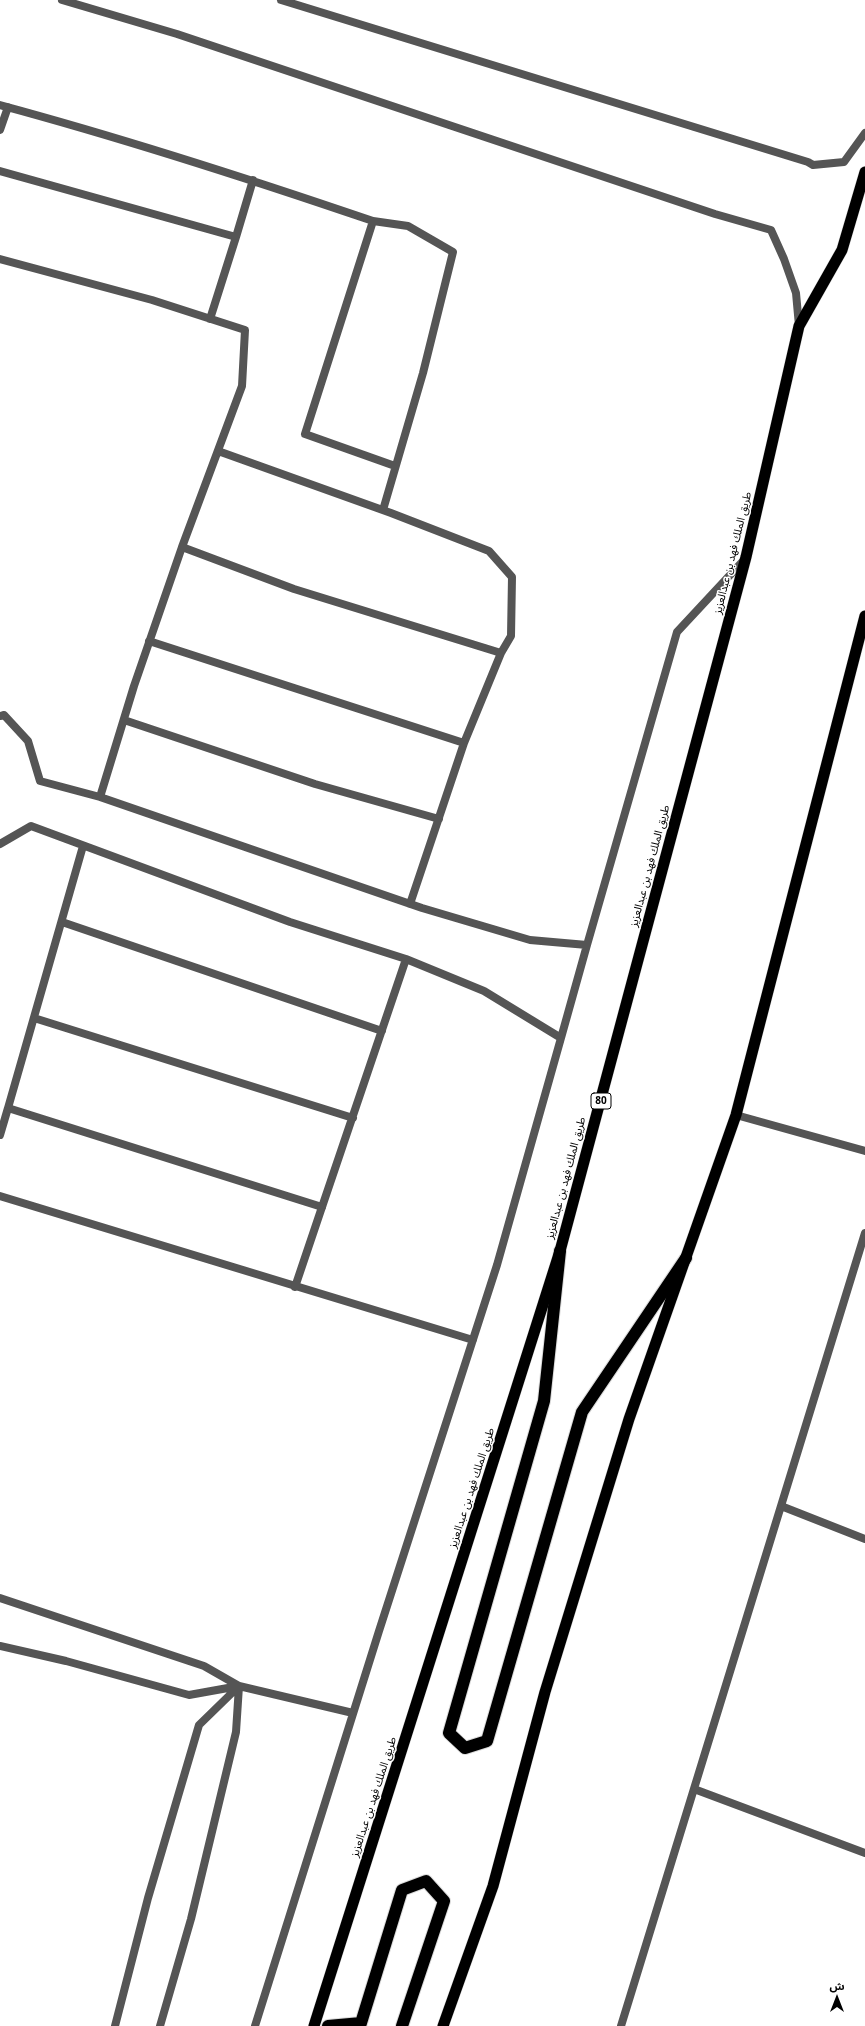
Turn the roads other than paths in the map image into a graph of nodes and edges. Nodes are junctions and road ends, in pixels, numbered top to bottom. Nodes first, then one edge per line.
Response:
1 (62, 0) edge
2 (281, 0) edge
3 (4, 106) edge
4 (0, 130) edge
5 (865, 133) edge
6 (0, 171) edge
7 (865, 172) edge
8 (254, 180) junction
9 (373, 221) junction
10 (236, 237) junction
11 (0, 259) edge
12 (210, 318) junction
13 (799, 326) junction
14 (218, 451) junction
15 (395, 466) junction
16 (382, 510) junction
17 (182, 547) junction
18 (746, 558) junction
19 (865, 616) edge
20 (149, 641) junction
21 (501, 653) junction
22 (0, 716) edge
23 (124, 720) junction
24 (464, 743) junction
25 (100, 797) junction
26 (439, 819) junction
27 (0, 844) edge
28 (84, 846) junction
29 (410, 904) junction
30 (62, 922) junction
31 (587, 945) junction
32 (406, 959) junction
33 (34, 1018) junction
34 (382, 1031) junction
35 (561, 1038) junction
36 (8, 1108) junction
37 (736, 1115) junction
38 (353, 1118) junction
39 (0, 1135) edge
40 (865, 1151) edge
41 (0, 1196) edge
42 (322, 1207) junction
43 (865, 1233) edge
44 (560, 1251) junction
45 (686, 1258) junction
46 (295, 1287) junction
47 (473, 1340) junction
48 (781, 1506) junction
49 (865, 1539) edge
50 (0, 1598) edge
51 (0, 1646) edge
52 (239, 1686) junction
53 (353, 1713) junction
54 (694, 1788) junction
55 (865, 1852) edge
56 (115, 2026) edge
57 (160, 2026) edge
58 (255, 2026) edge
59 (314, 2026) edge
60 (328, 2026) edge
61 (402, 2026) edge
62 (443, 2026) edge
63 (621, 2026) edge

1 - 13 street
2 - 5 street
3 - 4 street
3 - 8 street
6 - 10 street
7 - 13 highway, طريق الملك فهد بن عبدالعزيز / 80
8 - 9 street
8 - 10 street
9 - 15 street
9 - 15 street
10 - 12 street
11 - 12 street
12 - 14 street
13 - 18 highway, طريق الملك فهد بن عبدالعزيز / 80
14 - 16 street
14 - 17 street
15 - 16 street
16 - 21 street
17 - 20 street
17 - 21 street
18 - 31 street
18 - 44 highway, طريق الملك فهد بن عبدالعزيز / 80
19 - 37 highway
20 - 23 street
20 - 24 street
21 - 24 street
22 - 25 street
23 - 25 street
23 - 26 street
24 - 26 street
25 - 29 street
26 - 29 street
27 - 28 street
28 - 30 street
28 - 32 street
29 - 31 street
30 - 33 street
30 - 34 street
31 - 35 street
32 - 34 street
32 - 35 street
33 - 36 street
33 - 38 street
34 - 38 street
35 - 47 street
36 - 39 street
36 - 42 street
37 - 40 street
37 - 45 highway
38 - 42 street
41 - 46 street
42 - 46 street
43 - 48 street
44 - 45 highway
44 - 59 highway, طريق الملك فهد بن عبدالعزيز / 80
45 - 62 highway
46 - 47 street
47 - 53 street
48 - 49 street
48 - 54 street
50 - 52 street
51 - 52 street
52 - 53 street
52 - 56 street
52 - 57 street
53 - 58 street
54 - 55 street
54 - 63 street
60 - 61 highway

